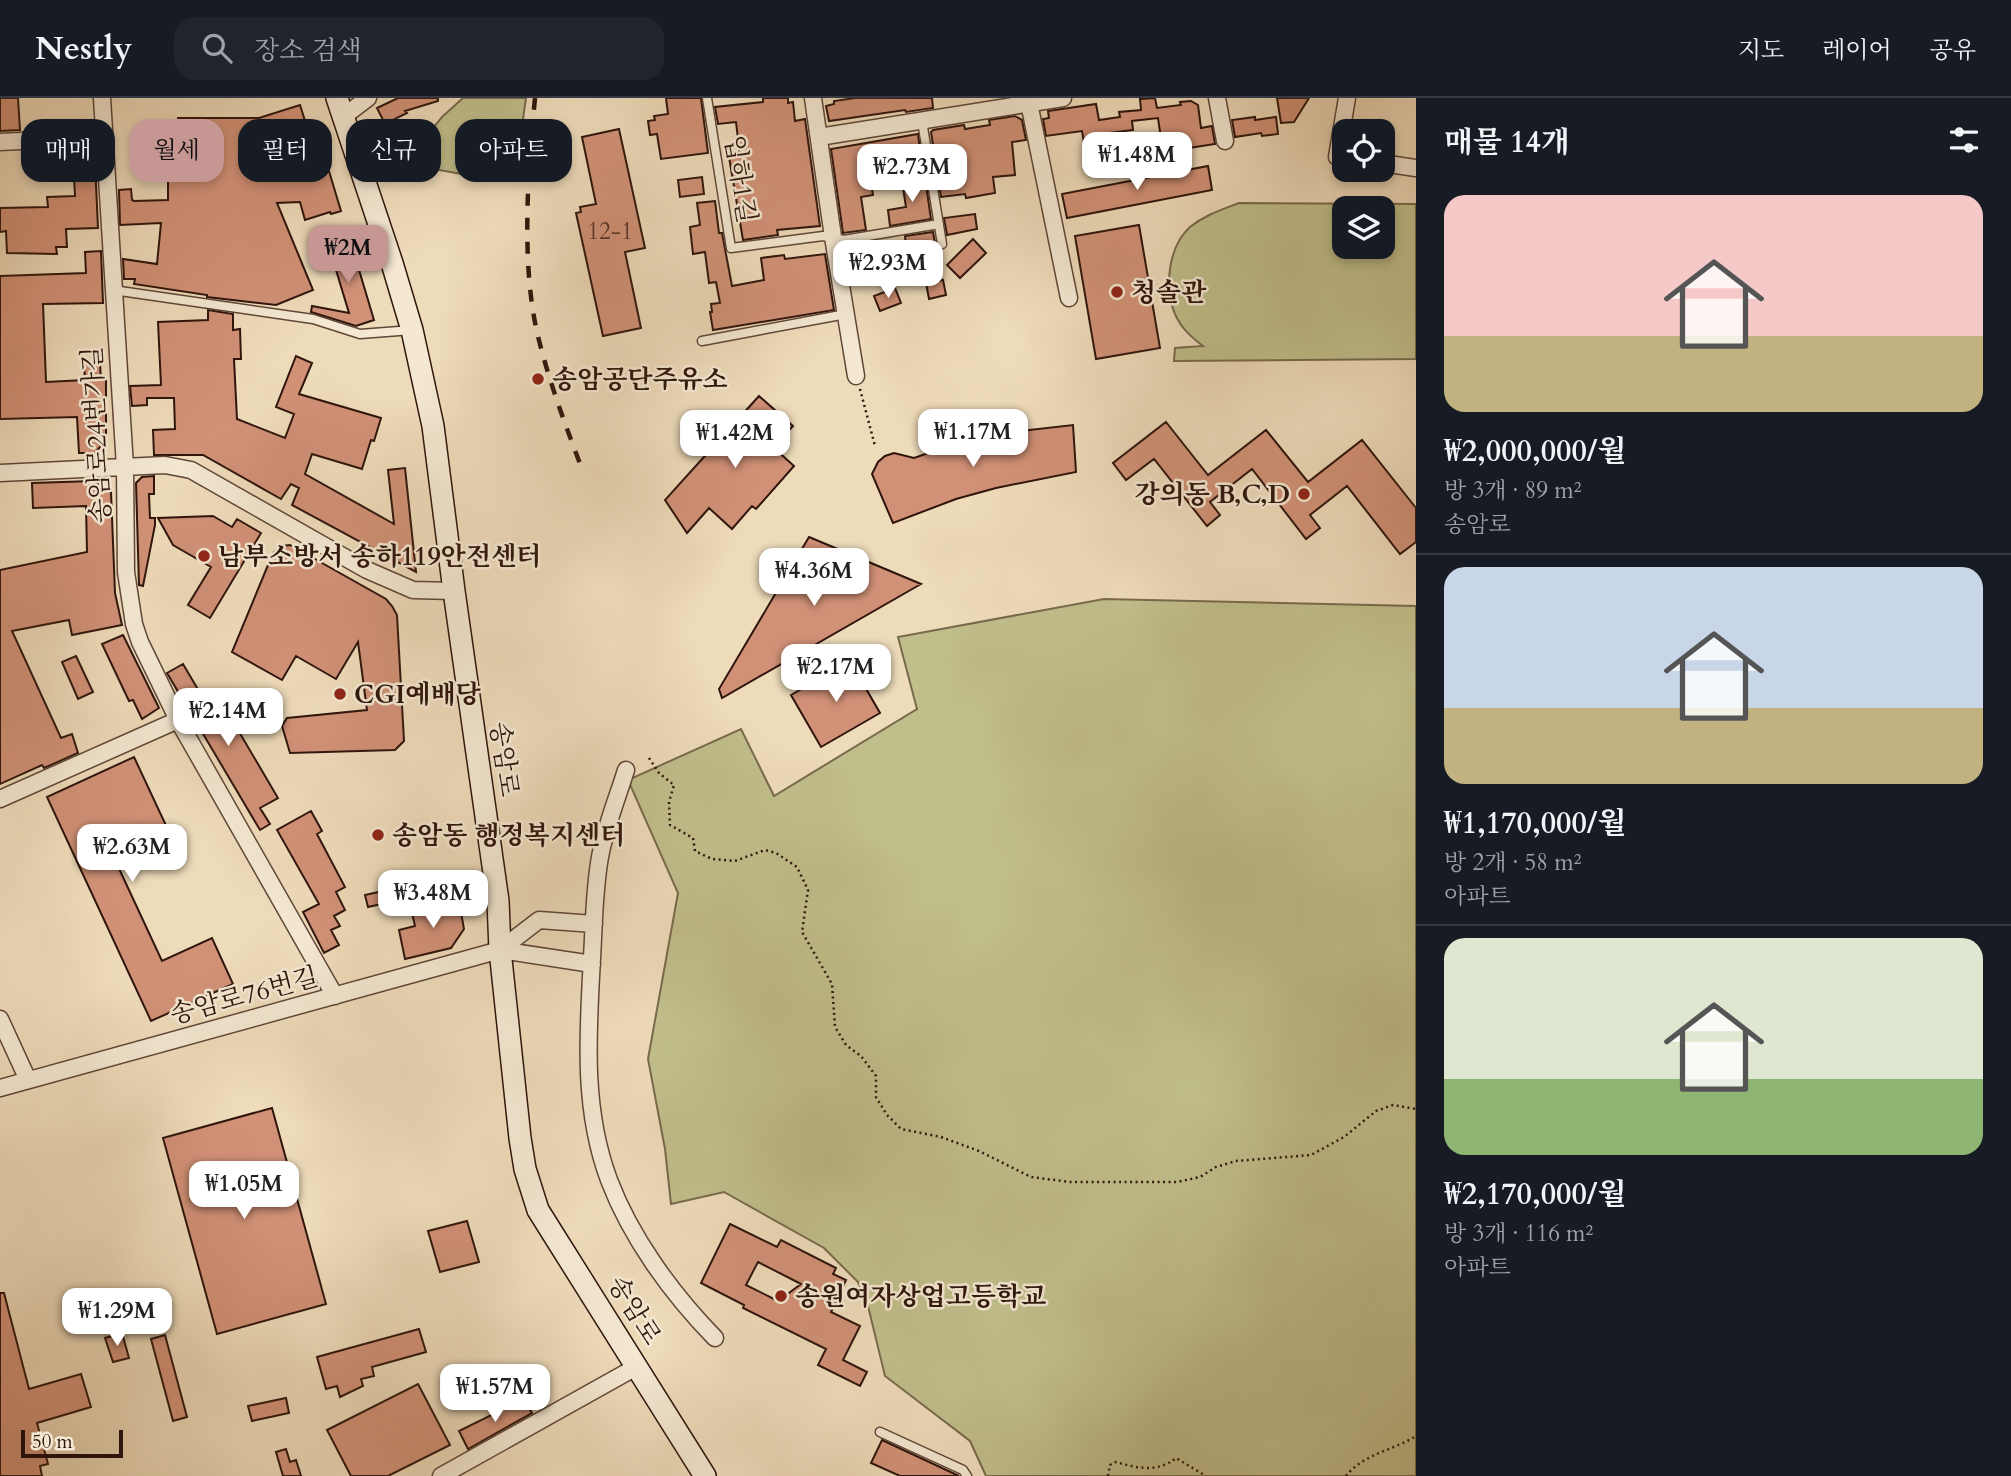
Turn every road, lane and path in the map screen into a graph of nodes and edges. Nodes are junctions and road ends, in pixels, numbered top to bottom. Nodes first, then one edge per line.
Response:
1 (102, 98) edge
2 (369, 98) edge
3 (707, 98) edge
4 (813, 98) edge
5 (1063, 98) edge
6 (1217, 98) edge
7 (1348, 98) edge
8 (1029, 103) junction
9 (340, 107) edge
10 (103, 119) edge
11 (1345, 119) edge
12 (922, 121) junction
13 (819, 137) junction
14 (21, 141) edge
15 (1225, 141) dead end
16 (0, 142) edge
17 (1395, 165) edge
18 (1416, 168) edge
19 (106, 182) edge
20 (939, 224) junction
21 (832, 237) junction
22 (942, 244) dead end
23 (113, 290) junction
24 (1069, 298) dead end
25 (846, 314) junction
26 (411, 331) junction
27 (702, 341) dead end
28 (856, 376) joint
29 (875, 446) dead end
30 (125, 467) junction
31 (0, 472) edge
32 (453, 591) junction
33 (178, 720) junction
34 (649, 758) dead end
35 (626, 770) dead end
36 (0, 799) edge
37 (594, 924) junction
38 (500, 950) junction
39 (592, 964) junction
40 (335, 996) junction
41 (0, 1018) edge
42 (28, 1080) junction
43 (0, 1088) edge
44 (1416, 1109) edge
45 (715, 1338) dead end
46 (638, 1366) junction
47 (880, 1432) dead end
48 (1416, 1436) edge
49 (441, 1476) edge
50 (705, 1476) edge
51 (967, 1476) edge
52 (1108, 1476) edge
53 (1206, 1476) edge
54 (1346, 1476) edge

1 - 10 street, 송암로24번가길
2 - 9 street
3 - 21 lane, 입하1길
4 - 13 street
5 - 8 street
6 - 15 street
7 - 11 street
8 - 12 street
8 - 24 street
9 - 26 main road, 송암로
12 - 13 street
12 - 20 lane
13 - 21 street
14 - 16 street
17 - 18 street
19 - 23 street, 송암로24번가길
20 - 21 lane
20 - 22 lane
21 - 25 street
23 - 26 lane
23 - 30 street, 송암로24번가길
25 - 27 lane
25 - 28 street
26 - 32 main road, 송암로
28 - 29 path
30 - 31 street
30 - 32 street
30 - 33 street, 송암로24번가길
32 - 38 main road, 송암로
33 - 36 street
33 - 40 street, 송암로24번가길
34 - 44 path
35 - 37 street
37 - 38 street
37 - 39 street
38 - 39 street
38 - 40 street, 송암로76번길
38 - 46 main road, 송암로
39 - 45 street
40 - 42 street, 송암로76번길
41 - 42 street
42 - 43 street, 송암로76번길
46 - 49 street
46 - 50 main road, 송암로
47 - 51 lane
48 - 54 path
52 - 53 path

